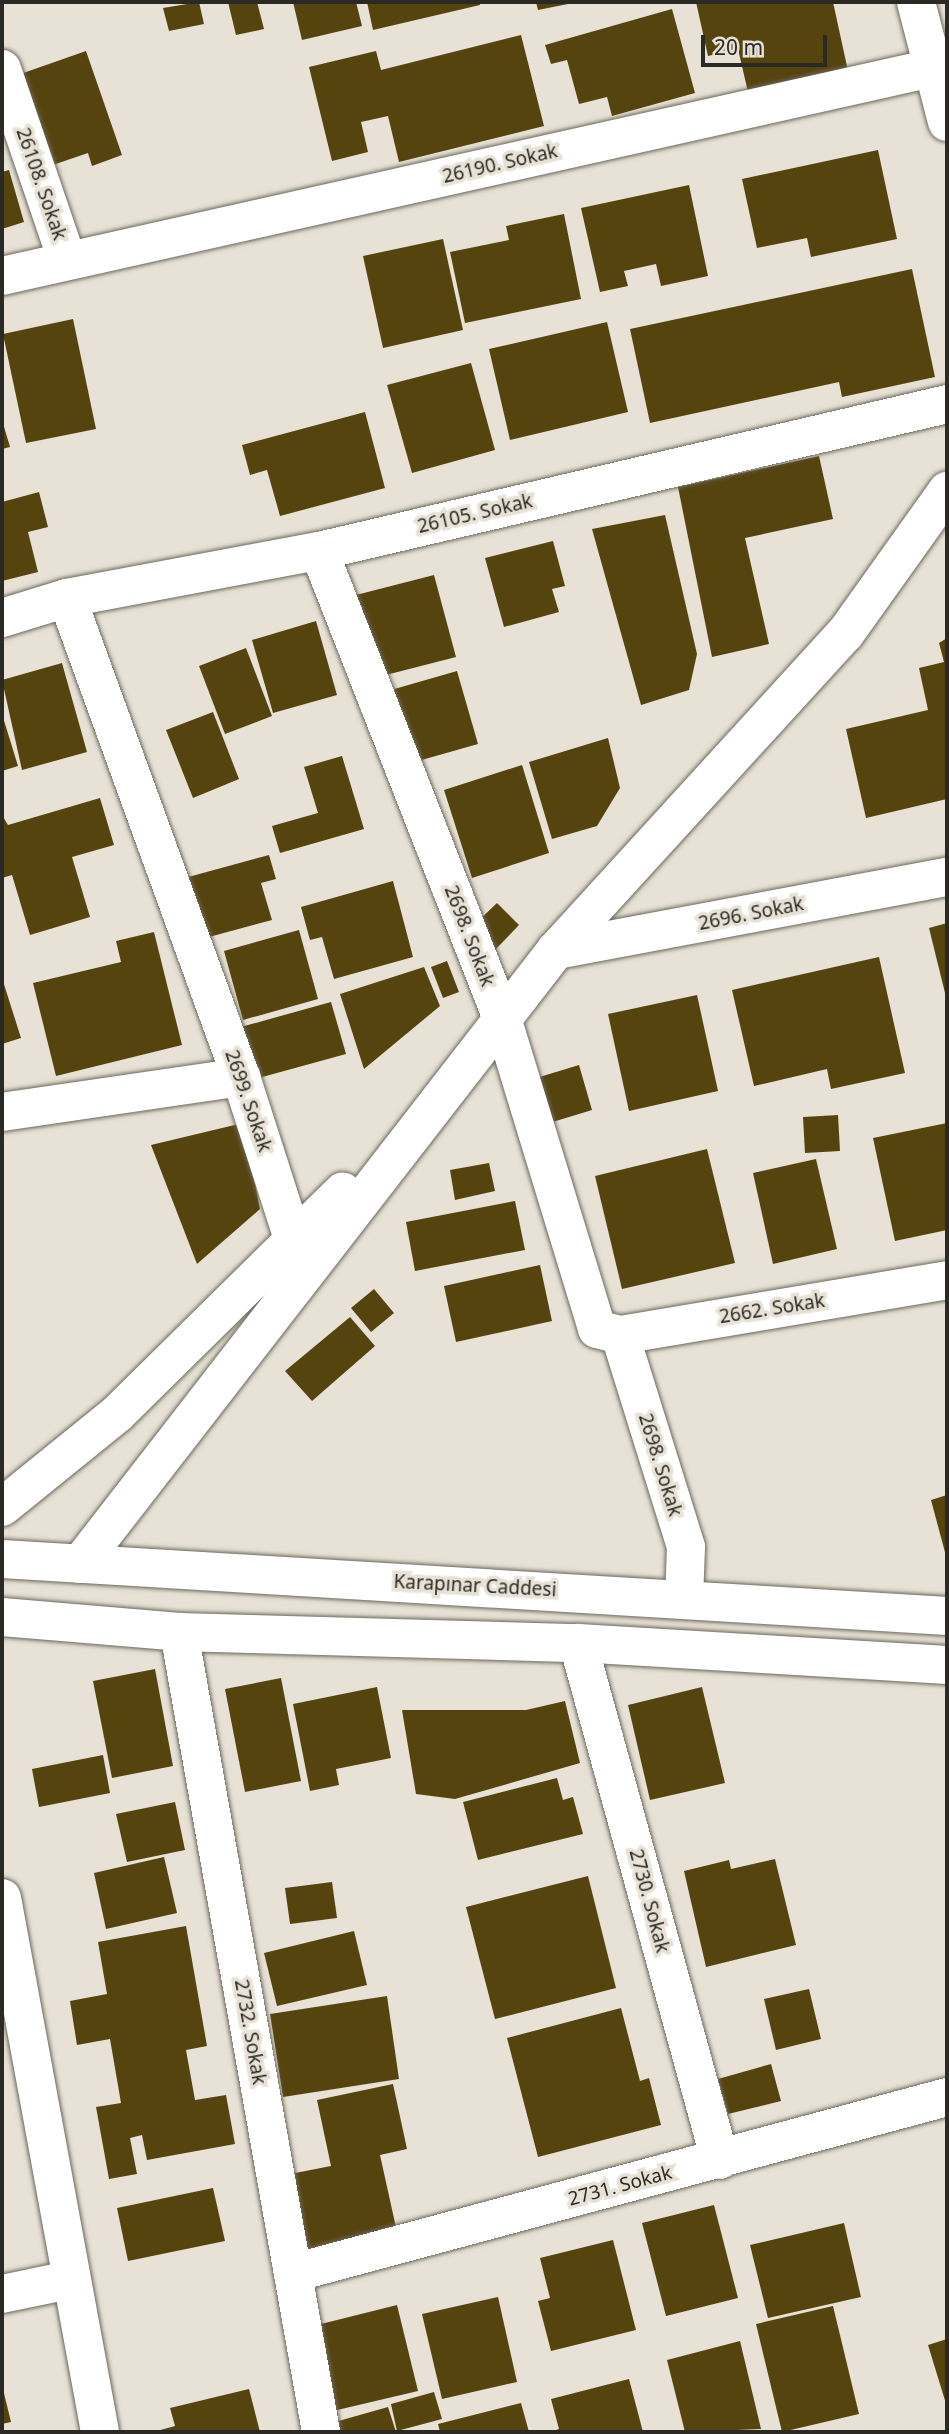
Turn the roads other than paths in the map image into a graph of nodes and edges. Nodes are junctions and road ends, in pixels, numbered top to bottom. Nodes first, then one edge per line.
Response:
1 (916, 2) edge
2 (932, 68) junction
3 (2, 69) edge
4 (947, 122) edge
5 (67, 260) junction
6 (2, 276) edge
7 (947, 404) edge
8 (947, 491) edge
9 (319, 551) junction
10 (67, 598) junction
11 (2, 618) edge
12 (947, 877) edge
13 (556, 950) junction
14 (503, 1021) junction
15 (241, 1077) junction
16 (2, 1112) edge
17 (294, 1242) junction
18 (947, 1280) edge
19 (608, 1332) junction
20 (4, 1496) edge
21 (2, 1559) edge
22 (80, 1564) junction
23 (684, 1598) junction
24 (947, 1616) edge
25 (2, 1617) edge
26 (179, 1632) junction
27 (578, 1643) junction
28 (947, 1665) edge
29 (2, 1898) edge
30 (947, 2097) edge
31 (720, 2160) junction
32 (293, 2273) junction
33 (69, 2280) junction
34 (2, 2294) edge
35 (100, 2432) edge
36 (321, 2432) edge

1 - 2 street
2 - 4 street
2 - 5 street, 26190. Sokak
3 - 5 street, 26108. Sokak
5 - 6 street, 26190. Sokak
7 - 9 street, 26105. Sokak
8 - 13 street
9 - 10 street, 26105. Sokak
9 - 14 street, 2698. Sokak
10 - 11 street, 26105. Sokak
10 - 15 street, 2699. Sokak
12 - 13 street, 2696. Sokak
13 - 14 street
14 - 17 street
14 - 19 street, 2698. Sokak
14 - 22 street
15 - 16 street
15 - 17 street, 2699. Sokak
17 - 20 street
18 - 19 street, 2662. Sokak
19 - 23 street, 2698. Sokak
21 - 22 street, Karapınar Caddesi
22 - 23 street, Karapınar Caddesi
23 - 24 street, Karapınar Caddesi
25 - 26 street
26 - 27 street
26 - 32 street, 2732. Sokak
27 - 28 street
27 - 31 street, 2730. Sokak
29 - 33 street
30 - 31 street, 2731. Sokak
31 - 32 street, 2731. Sokak
32 - 36 street, 2732. Sokak
33 - 34 street
33 - 35 street

